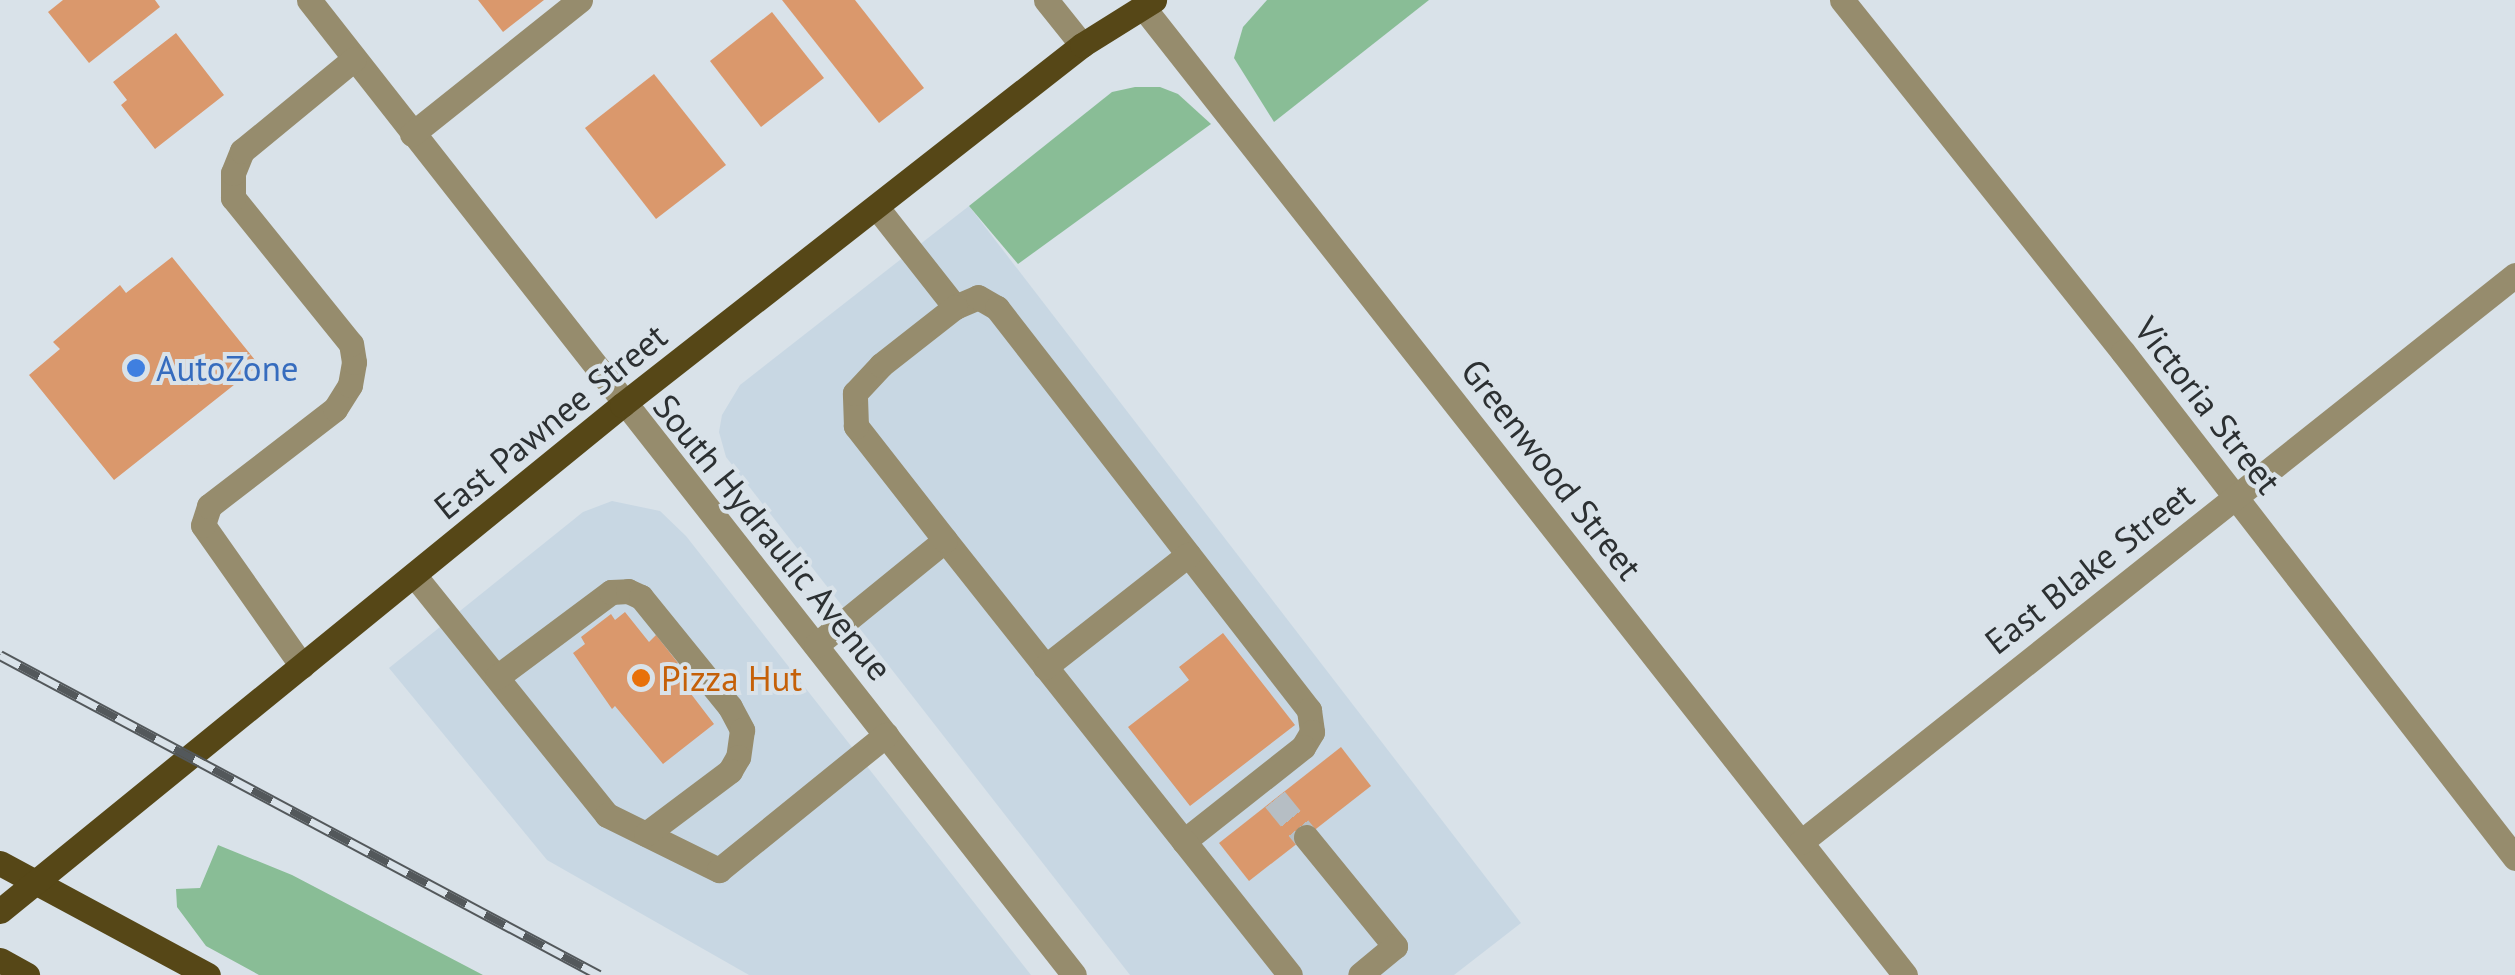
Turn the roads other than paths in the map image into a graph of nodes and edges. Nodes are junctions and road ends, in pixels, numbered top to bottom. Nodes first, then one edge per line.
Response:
1 (309, 0) edge
2 (580, 0) edge
3 (1046, 0) edge
4 (1842, 0) edge
5 (1148, 4) edge
6 (1082, 46) junction
7 (354, 58) junction
8 (412, 134) junction
9 (878, 209) junction
10 (2515, 275) edge
11 (955, 307) junction
12 (622, 405) junction
13 (2236, 497) junction
14 (944, 540) junction
15 (1188, 555) junction
16 (414, 575) junction
17 (816, 645) junction
18 (302, 666) junction
19 (1046, 667) junction
20 (496, 677) junction
21 (886, 735) junction
22 (646, 834) junction
23 (1306, 837) tunnel mouth
24 (1184, 841) junction
25 (1801, 842) junction
26 (2515, 858) edge
27 (0, 864) edge
28 (35, 883) junction
29 (0, 911) edge
30 (0, 960) edge
31 (28, 975) edge
32 (208, 975) edge
33 (1074, 975) edge
34 (1290, 975) edge
35 (1360, 975) edge
36 (1905, 975) edge

1 - 7 street, South Hydraulic Avenue
2 - 8 street
3 - 6 street
4 - 13 street, Victoria Street
5 - 6 main road, East Pawnee Street
5 - 25 street, Greenwood Street
6 - 9 main road, East Pawnee Street
7 - 8 street, South Hydraulic Avenue
7 - 18 street
8 - 12 street, South Hydraulic Avenue
9 - 11 street
9 - 12 main road, East Pawnee Street
10 - 13 street, East Blake Street
11 - 14 street
11 - 15 street
12 - 16 main road, East Pawnee Street
12 - 17 street, South Hydraulic Avenue
13 - 25 street, East Blake Street
13 - 26 street, Victoria Street
14 - 17 street
14 - 19 street
15 - 19 street
15 - 24 street
16 - 18 main road, East Pawnee Street
16 - 20 street
17 - 21 street, South Hydraulic Avenue
18 - 28 main road, East Pawnee Street
19 - 24 street
20 - 22 street
20 - 22 street
21 - 22 street
21 - 33 street, South Hydraulic Avenue
23 - 35 street
24 - 34 street
25 - 36 street, Greenwood Street
27 - 28 main road
28 - 29 main road, East Pawnee Street
28 - 32 main road
30 - 31 main road

